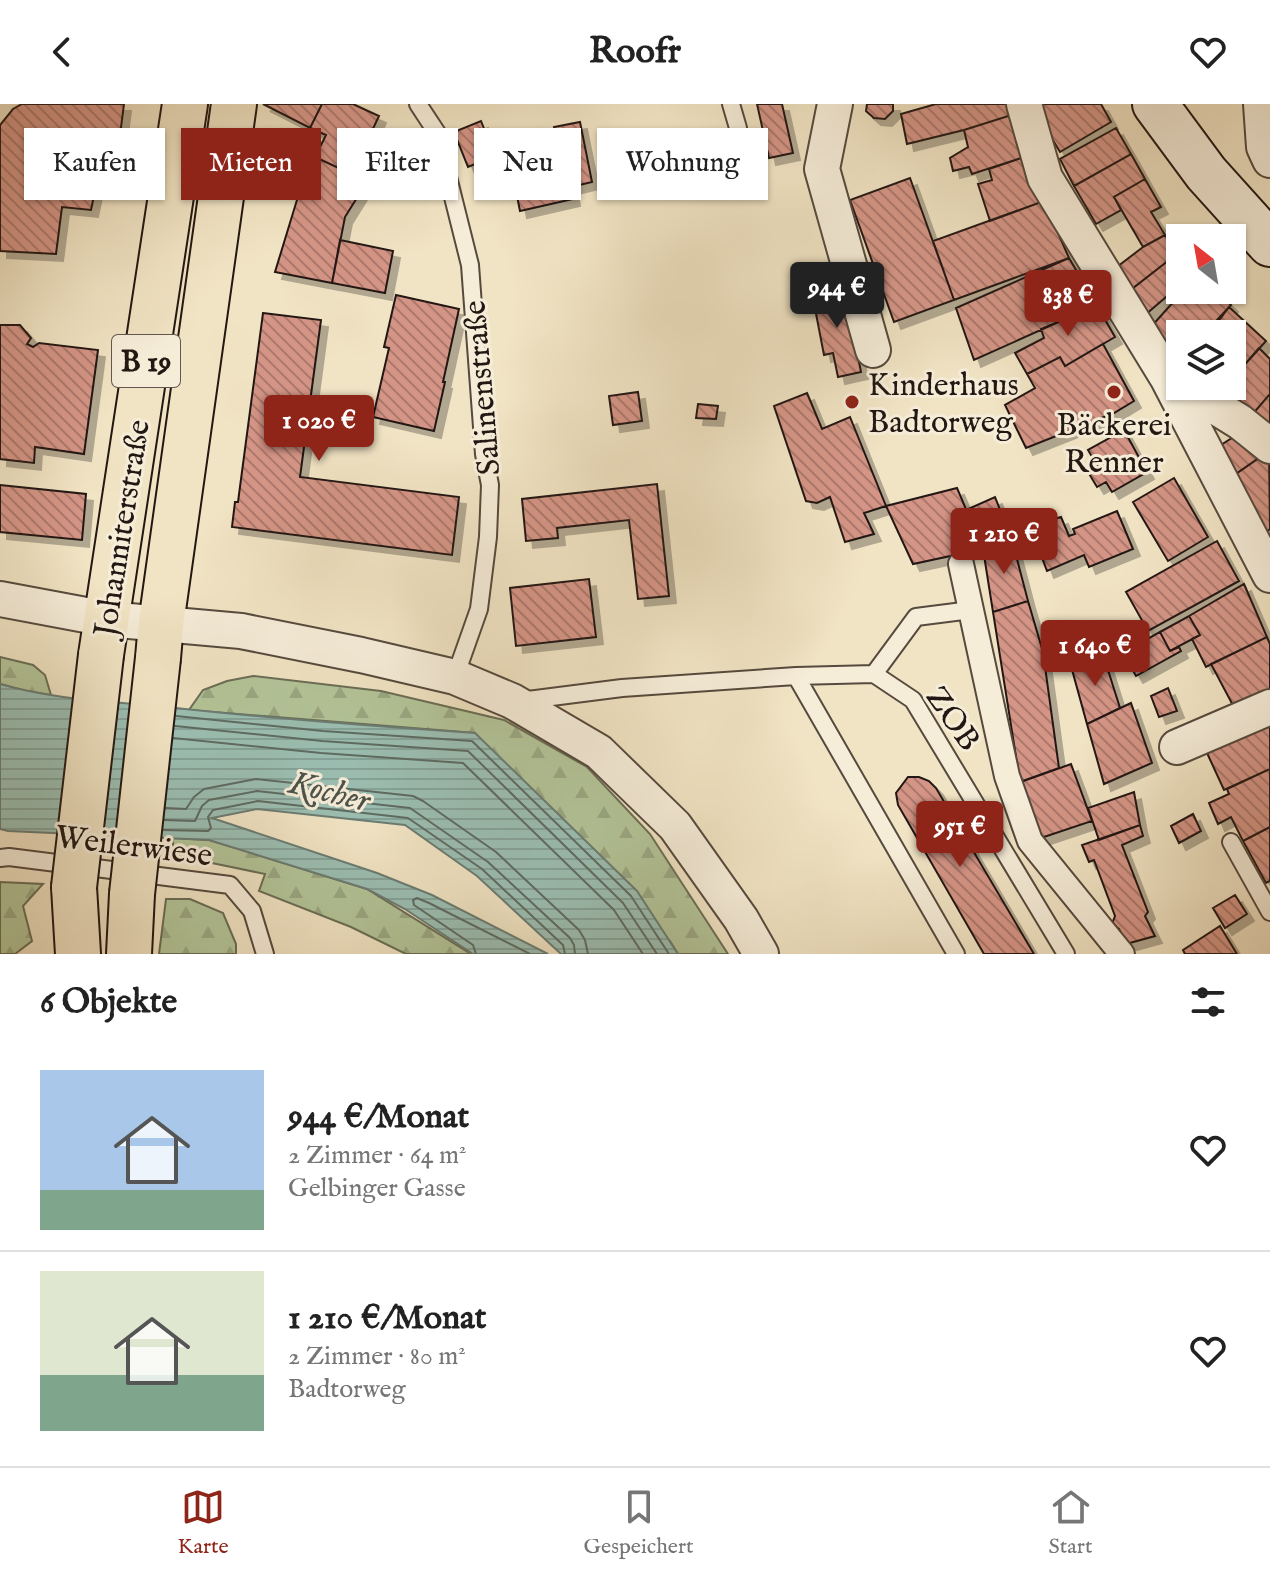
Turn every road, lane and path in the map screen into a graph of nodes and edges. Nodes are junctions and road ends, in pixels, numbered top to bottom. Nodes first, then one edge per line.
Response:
1 (185, 104) edge
2 (234, 104) edge
3 (418, 104) edge
4 (731, 104) edge
5 (835, 104) edge
6 (1024, 104) edge
7 (1155, 104) edge
8 (1261, 104) edge
9 (738, 128) dead end
10 (1270, 160) edge
11 (1270, 244) edge
12 (873, 350) dead end
13 (1166, 366) edge
14 (1185, 400) edge
15 (1205, 400) edge
16 (1270, 446) edge
17 (961, 564) dead end
18 (1270, 575) edge
19 (0, 599) edge
20 (971, 610) junction
21 (104, 637) junction
22 (159, 641) junction
23 (874, 674) junction
24 (796, 676) junction
25 (455, 677) junction
26 (512, 701) junction
27 (1270, 707) edge
28 (1177, 747) dead end
29 (1231, 842) dead end
30 (0, 858) edge
31 (1270, 912) edge
32 (78, 954) edge
33 (129, 954) edge
34 (265, 954) edge
35 (761, 954) edge
36 (956, 954) edge
37 (1066, 954) edge
38 (1122, 954) edge

1 - 21 main road, Johanniterstraße / B 19
2 - 22 main road, Johanniterstraße / B 19
3 - 25 lane, Salinenstraße
4 - 9 lane
5 - 12 street
6 - 13 street
7 - 11 main road
8 - 10 street
14 - 18 street
15 - 16 street
17 - 20 street
19 - 21 street
20 - 23 lane
20 - 38 street
21 - 22 street
21 - 32 main road, Johanniterstraße / B 19, bridge
22 - 25 street
22 - 33 main road, Johanniterstraße / B 19, bridge
23 - 24 lane
23 - 37 lane, ZOB
24 - 26 lane
24 - 36 lane
25 - 26 street
26 - 35 street
27 - 28 street
29 - 31 lane
30 - 34 lane, Weilerwiese

